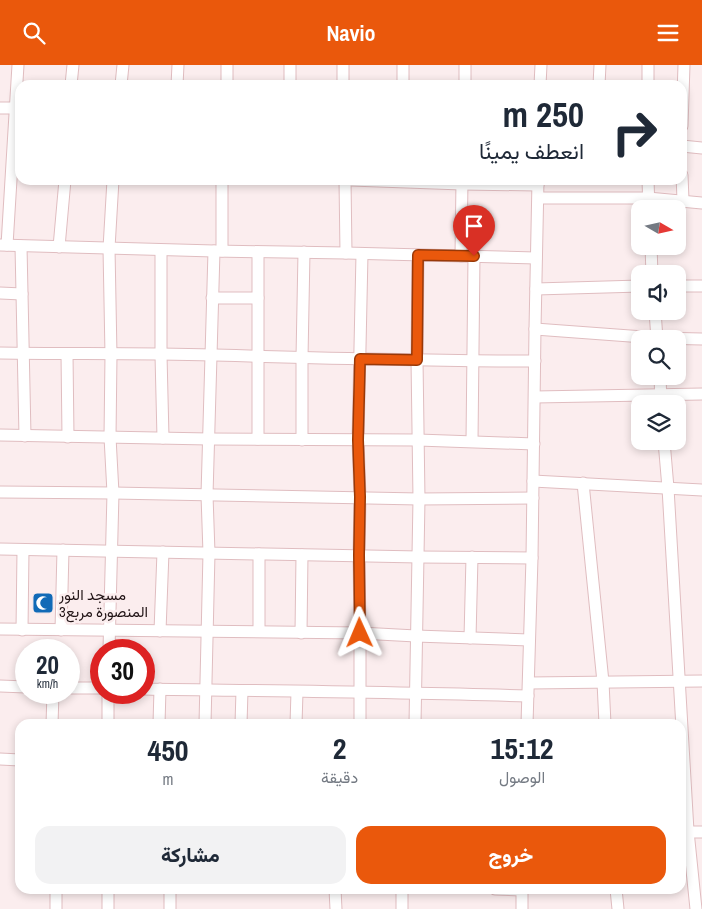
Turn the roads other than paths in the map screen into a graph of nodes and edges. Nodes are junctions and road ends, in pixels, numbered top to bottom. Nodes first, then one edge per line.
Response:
1 (18, 65) edge
2 (73, 65) edge
3 (123, 65) edge
4 (178, 65) edge
5 (227, 65) edge
6 (290, 65) edge
7 (342, 65) edge
8 (403, 65) edge
9 (465, 65) edge
10 (541, 65) edge
11 (600, 65) edge
12 (648, 65) edge
13 (684, 65) edge
14 (18, 80) edge
15 (72, 80) edge
16 (122, 80) edge
17 (177, 80) edge
18 (227, 80) edge
19 (290, 80) edge
20 (343, 80) edge
21 (403, 80) edge
22 (465, 80) edge
23 (540, 80) edge
24 (599, 80) edge
25 (648, 80) edge
26 (684, 80) edge
27 (0, 108) edge
28 (15, 108) edge
29 (15, 137) edge
30 (687, 146) edge
31 (702, 148) edge
32 (65, 185) edge
33 (114, 185) edge
34 (222, 185) edge
35 (345, 185) edge
36 (462, 185) edge
37 (538, 185) edge
38 (648, 185) edge
39 (682, 185) edge
40 (539, 198) junction
41 (649, 200) edge
42 (683, 200) edge
43 (686, 200) edge
44 (631, 202) edge
45 (702, 203) edge
46 (4, 245) edge
47 (22, 246) junction
48 (59, 247) junction
49 (109, 248) junction
50 (161, 250) junction
51 (218, 251) junction
52 (258, 252) junction
53 (304, 252) junction
54 (346, 253) junction
55 (362, 253) junction
56 (418, 255) junction
57 (461, 255) junction
58 (474, 256) junction
59 (536, 259) junction
60 (631, 286) edge
61 (686, 286) edge
62 (702, 286) edge
63 (536, 289) junction
64 (0, 293) edge
65 (22, 293) junction
66 (212, 298) junction
67 (258, 298) junction
68 (535, 329) junction
69 (631, 336) edge
70 (686, 339) edge
71 (702, 339) edge
72 (0, 353) edge
73 (24, 353) junction
74 (67, 354) junction
75 (111, 355) junction
76 (160, 355) junction
77 (211, 355) junction
78 (258, 357) junction
79 (302, 358) junction
80 (360, 359) junction
81 (417, 360) junction
82 (474, 361) junction
83 (535, 361) junction
84 (702, 394) edge
85 (686, 396) edge
86 (535, 397) junction
87 (631, 399) edge
88 (0, 435) edge
89 (25, 436) junction
90 (68, 437) junction
91 (110, 437) junction
92 (163, 438) junction
93 (209, 439) junction
94 (258, 439) junction
95 (302, 439) junction
96 (358, 440) junction
97 (418, 440) junction
98 (472, 441) junction
99 (534, 444) junction
100 (665, 450) edge
101 (533, 481) junction
102 (583, 483) junction
103 (668, 488) junction
104 (702, 490) edge
105 (0, 492) edge
106 (113, 493) junction
107 (207, 495) junction
108 (360, 497) junction
109 (533, 498) junction
110 (419, 499) junction
111 (0, 549) edge
112 (22, 550) junction
113 (63, 550) junction
114 (111, 552) junction
115 (163, 553) junction
116 (209, 553) junction
117 (259, 554) junction
118 (302, 555) junction
119 (359, 555) junction
120 (419, 557) junction
121 (472, 557) junction
122 (532, 557) junction
123 (0, 629) edge
124 (22, 630) junction
125 (61, 630) junction
126 (109, 630) junction
127 (160, 631) junction
128 (259, 631) junction
129 (208, 632) junction
130 (301, 633) junction
131 (360, 633) junction
132 (416, 636) junction
133 (470, 638) junction
134 (109, 639) edge
135 (529, 640) junction
136 (680, 681) junction
137 (702, 681) edge
138 (603, 682) junction
139 (529, 683) junction
140 (0, 686) edge
141 (15, 687) edge
142 (155, 689) edge
143 (160, 689) junction
144 (206, 690) junction
145 (242, 691) junction
146 (297, 692) junction
147 (360, 693) junction
148 (416, 693) junction
149 (528, 696) junction
150 (53, 704) edge
151 (108, 704) edge
152 (52, 719) edge
153 (108, 719) edge
154 (159, 719) edge
155 (205, 719) edge
156 (241, 719) edge
157 (296, 719) edge
158 (360, 719) edge
159 (415, 719) edge
160 (527, 719) edge
161 (605, 719) edge
162 (681, 719) edge
163 (0, 759) edge
164 (15, 760) edge
165 (686, 831) edge
166 (702, 832) edge
167 (686, 838) edge
168 (56, 894) edge
169 (108, 894) edge
170 (170, 894) edge
171 (335, 894) edge
172 (402, 894) edge
173 (522, 894) edge
174 (616, 894) edge
175 (56, 909) edge
176 (108, 909) edge
177 (170, 909) edge
178 (336, 909) edge
179 (402, 909) edge
180 (522, 909) edge
181 (618, 909) edge
182 (696, 909) edge

1 - 14 street
2 - 15 street
3 - 16 street
4 - 17 street
5 - 18 street
6 - 19 street
7 - 20 street
8 - 21 street
9 - 22 street
10 - 23 street
11 - 24 street
12 - 25 street
13 - 26 street
27 - 28 street
29 - 46 street
30 - 31 street
32 - 48 street
33 - 49 street
34 - 51 street
35 - 54 street
36 - 57 street
37 - 40 street
38 - 41 street
39 - 42 street
40 - 44 street
40 - 59 street
43 - 45 street
46 - 47 street
47 - 48 street
47 - 65 street
48 - 49 street
49 - 50 street
49 - 75 street
50 - 51 street
50 - 76 street
51 - 52 street
51 - 66 street
52 - 53 street
52 - 67 street
53 - 54 street
53 - 79 street
54 - 55 street
55 - 56 street
55 - 80 street
56 - 57 street
56 - 81 street
57 - 58 street
58 - 59 street
58 - 82 street
59 - 63 street
60 - 63 street
61 - 62 street
63 - 68 street
64 - 65 street
65 - 73 street
66 - 67 street
66 - 77 street
67 - 78 street
68 - 69 street
68 - 83 street
70 - 71 street
72 - 73 street
73 - 74 street
73 - 89 street
74 - 75 street
74 - 90 street
75 - 76 street
75 - 91 street
76 - 77 street
76 - 92 street
77 - 78 street
77 - 93 street
78 - 79 street
78 - 94 street
79 - 80 street
79 - 95 street
80 - 81 street
80 - 96 street
81 - 82 street
81 - 97 street
82 - 83 street
82 - 98 street
83 - 86 street
84 - 85 street
86 - 87 street
86 - 99 street
88 - 89 street
89 - 90 street
90 - 91 street
91 - 92 street
91 - 106 street
92 - 93 street
93 - 94 street
93 - 107 street
94 - 95 street
95 - 96 street
96 - 97 street
96 - 108 street
97 - 98 street
97 - 110 street
98 - 99 street
99 - 101 street
100 - 103 street
101 - 102 street
101 - 109 street
102 - 103 street
102 - 138 street
103 - 104 street
103 - 136 street
105 - 106 street
106 - 107 street
106 - 114 street
107 - 108 street
107 - 116 street
108 - 110 street
108 - 119 street
109 - 110 street
109 - 122 street
110 - 120 street
111 - 112 street
112 - 113 street
112 - 124 street
113 - 114 street
113 - 125 street
114 - 115 street
114 - 126 street
115 - 116 street
115 - 127 street
116 - 117 street
116 - 129 street
117 - 118 street
117 - 128 street
118 - 119 street
118 - 130 street
119 - 120 street
119 - 131 street
120 - 121 street
120 - 132 street
121 - 122 street
121 - 133 street
122 - 135 street
123 - 124 street
124 - 125 street
125 - 126 street
126 - 127 street
126 - 134 street
127 - 129 street
128 - 129 street
128 - 130 street
129 - 144 street
130 - 131 street
131 - 132 street
131 - 147 street
132 - 133 street
132 - 148 street
133 - 135 street
135 - 139 street
136 - 137 street
136 - 138 street
136 - 162 street
138 - 139 street
138 - 161 street
139 - 149 street
140 - 141 street
142 - 143 street
143 - 144 street
143 - 154 street
144 - 145 street
144 - 155 street
145 - 146 street
145 - 156 street
146 - 147 street
146 - 157 street
147 - 148 street
147 - 158 street
148 - 149 street
148 - 159 street
149 - 160 street
150 - 152 street
151 - 153 street
163 - 164 street
165 - 166 street
167 - 182 street
168 - 175 street
169 - 176 street
170 - 177 street
171 - 178 street
172 - 179 street
173 - 180 street
174 - 181 street

